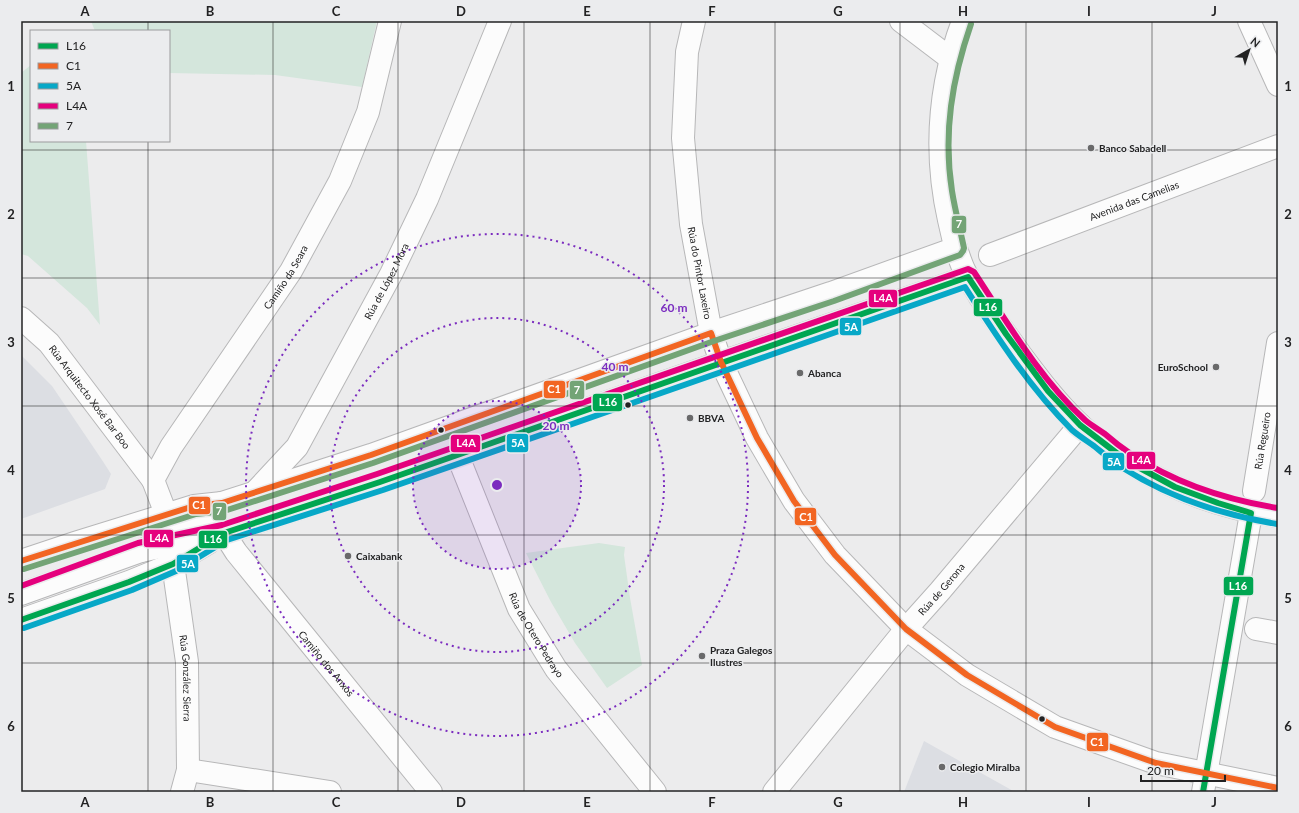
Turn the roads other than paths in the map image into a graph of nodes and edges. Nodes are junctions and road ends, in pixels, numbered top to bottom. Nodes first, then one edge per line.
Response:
1 (390, 21) edge
2 (500, 21) edge
3 (694, 21) edge
4 (901, 21) edge
5 (963, 21) edge
6 (1249, 21) edge
7 (951, 59) junction
8 (1278, 85) edge
9 (1278, 146) edge
10 (956, 248) junction
11 (990, 255) dead end
12 (968, 277) junction
13 (21, 318) edge
14 (711, 333) junction
15 (1278, 343) edge
16 (721, 362) junction
17 (1080, 425) junction
18 (457, 454) junction
19 (153, 480) junction
20 (1254, 491) dead end
21 (255, 492) junction
22 (222, 503) junction
23 (1251, 513) junction
24 (166, 514) junction
25 (1278, 516) edge
26 (224, 533) junction
27 (141, 551) junction
28 (21, 561) edge
29 (173, 564) junction
30 (21, 594) edge
31 (21, 620) edge
32 (906, 629) junction
33 (1256, 629) dead end
34 (1278, 633) edge
35 (188, 770) junction
36 (1205, 782) edge
37 (1278, 788) edge
38 (182, 792) edge
39 (330, 792) edge
40 (431, 792) edge
41 (655, 792) edge
42 (774, 792) edge

1 - 19 street, Camiño da Seara
2 - 21 street, Rúa de López Mora
3 - 14 street, Rúa do Pintor Laxeiro
4 - 7 street
5 - 7 street
6 - 8 street
7 - 10 street
9 - 11 street, Avenida das Camelias
10 - 12 street
10 - 14 street
12 - 16 street
12 - 17 street
13 - 19 street, Rúa Arquitecto Xosé Bar Boo
14 - 16 street, Rúa do Pintor Laxeiro
14 - 21 street
15 - 20 street, Rúa Regueiro
16 - 18 street
16 - 32 street, Rúa do Pintor Laxeiro
17 - 23 street
17 - 32 street, Rúa de Gerona
18 - 26 street
18 - 41 street, Rúa de Otero Pedrayo
19 - 24 street
21 - 22 street, Rúa de López Mora
22 - 24 street
22 - 27 street
23 - 25 street
23 - 36 street
24 - 28 street
26 - 27 street
26 - 29 street
26 - 40 street, Camiño dos Anxos
27 - 30 street
29 - 31 street
29 - 35 street, Rúa González Sierra
32 - 36 street, Rúa do Pintor Laxeiro
32 - 42 street, Rúa de Gerona
33 - 34 street
35 - 38 street, Rúa González Sierra
35 - 39 street
36 - 37 street, Rúa do Pintor Laxeiro

